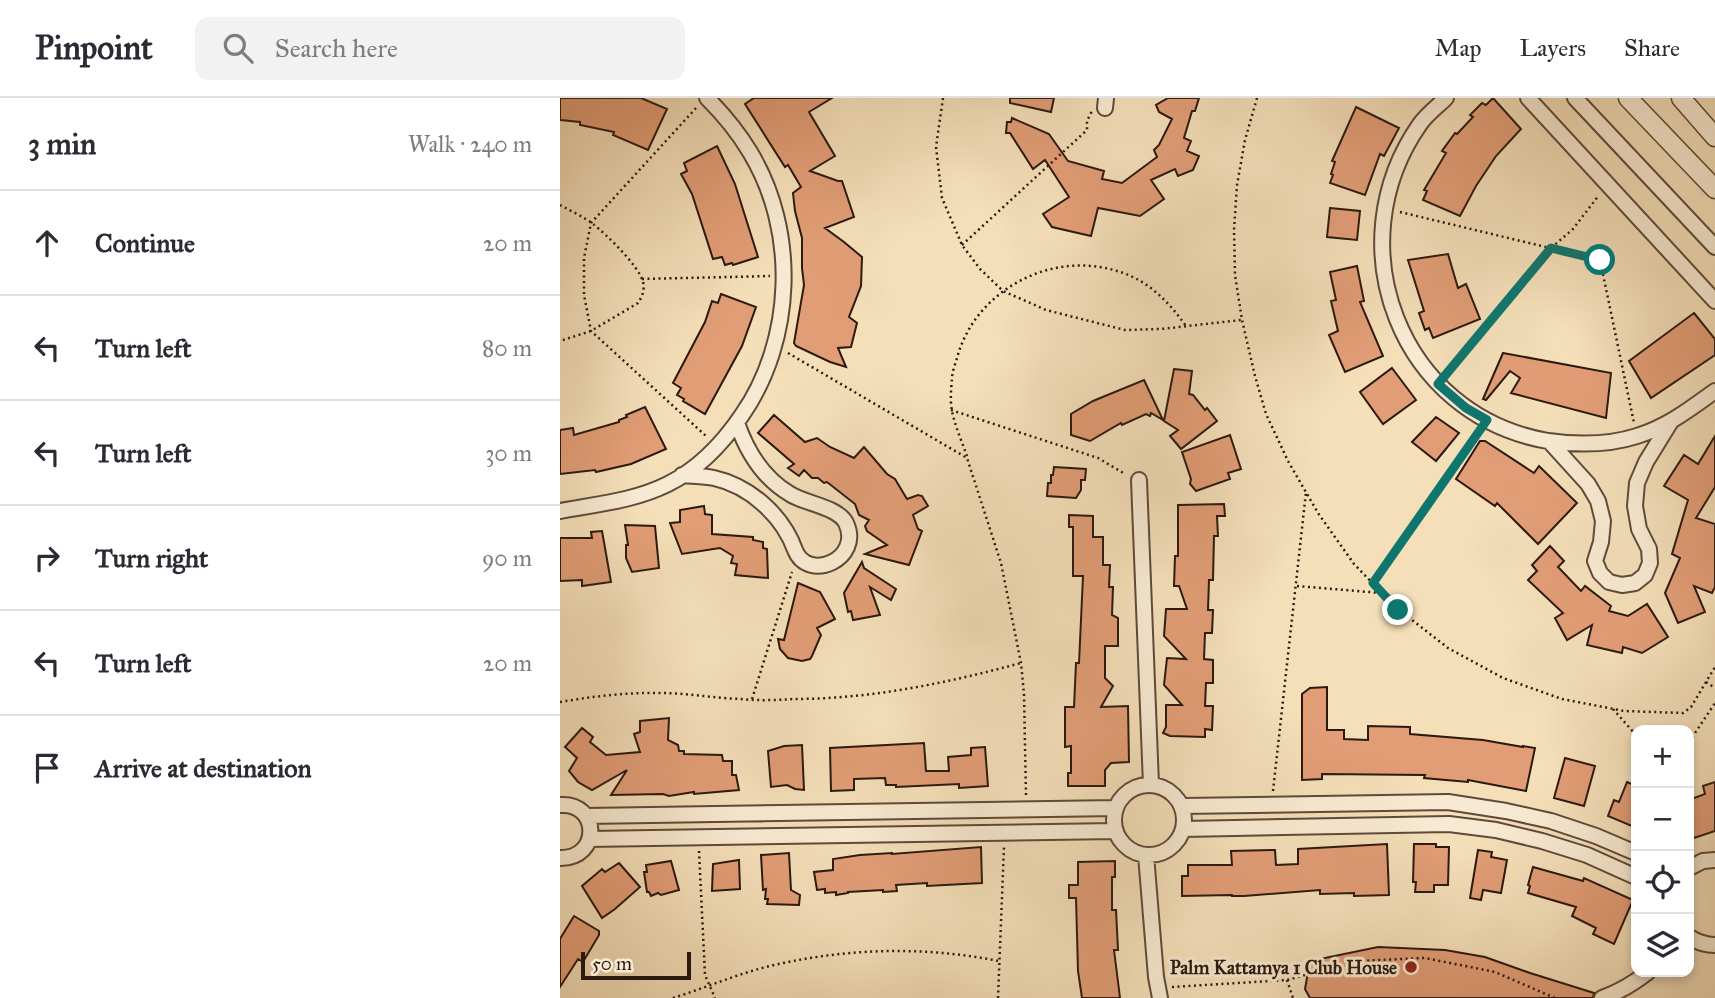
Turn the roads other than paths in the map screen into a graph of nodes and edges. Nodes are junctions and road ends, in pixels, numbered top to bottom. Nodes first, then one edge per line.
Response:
1 (1446, 98) edge
2 (1528, 98) edge
3 (1575, 98) edge
4 (1628, 98) edge
5 (1681, 98) edge
6 (702, 103) edge
7 (1715, 137) edge
8 (1706, 169) edge
9 (1715, 189) edge
10 (1715, 247) edge
11 (1715, 301) edge
12 (1715, 391) edge
13 (737, 423) junction
14 (1670, 423) junction
15 (1549, 441) junction
16 (682, 475) junction
17 (1140, 484) road end
18 (560, 511) edge
19 (1151, 785) junction
20 (562, 801) edge
21 (1182, 806) junction
22 (1116, 808) junction
23 (586, 816) junction
24 (1183, 829) junction
25 (1116, 831) junction
26 (589, 839) junction
27 (1631, 851) edge
28 (1146, 855) junction
29 (1715, 860) edge
30 (562, 861) edge
31 (1694, 866) edge
32 (1631, 875) edge
33 (1694, 941) edge
34 (1715, 945) edge
35 (1642, 977) edge
36 (1159, 993) edge
37 (1602, 998) edge

1 - 15 street
2 - 11 street
3 - 10 street
4 - 8 street
5 - 7 street
6 - 13 street
8 - 9 street
12 - 14 street
13 - 16 street
13 - 16 street
14 - 15 street
14 - 15 street
16 - 18 street
17 - 19 street
19 - 21 street
19 - 22 street
20 - 23 street
21 - 24 street
21 - 27 street
22 - 23 street
22 - 25 street
23 - 26 street
24 - 28 street
24 - 32 street
25 - 26 street
25 - 28 street
26 - 30 street
28 - 36 street
29 - 31 street
33 - 34 street
35 - 37 street

